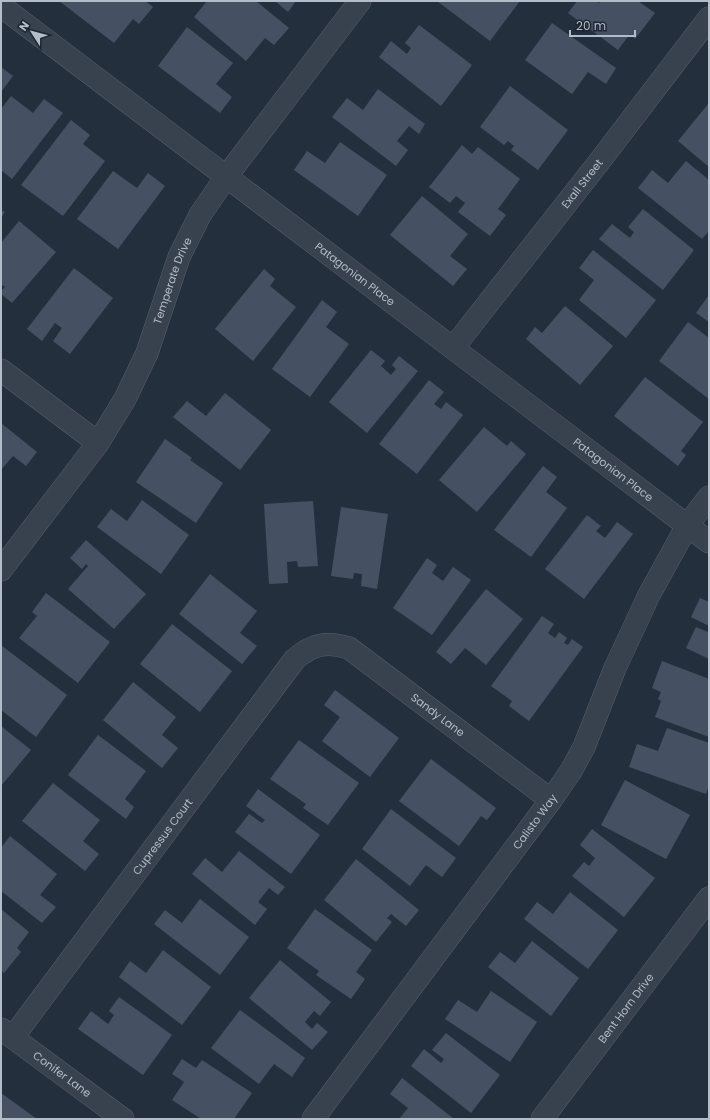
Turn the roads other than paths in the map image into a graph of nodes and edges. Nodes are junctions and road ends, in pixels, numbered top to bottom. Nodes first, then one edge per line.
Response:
1 (360, 1) edge
2 (1, 6) edge
3 (709, 18) edge
4 (226, 177) junction
5 (453, 348) junction
6 (1, 370) edge
7 (98, 443) junction
8 (709, 497) edge
9 (687, 526) junction
10 (709, 542) edge
11 (1, 570) edge
12 (320, 645) joint
13 (551, 800) junction
14 (709, 898) edge
15 (7, 1033) edge
16 (123, 1119) edge
17 (313, 1119) edge
18 (542, 1119) edge

1 - 4 street, Temperate Drive
2 - 4 street, Patagonian Place
3 - 5 street, Exall Street
4 - 5 street, Patagonian Place
4 - 7 street, Temperate Drive
5 - 9 street, Patagonian Place
6 - 7 street
7 - 11 street, Temperate Drive
8 - 9 street, Calisto Way
9 - 10 street, Patagonian Place
9 - 13 street, Calisto Way
12 - 13 street, Sandy Lane
12 - 15 street, Cupressus Court
13 - 17 street, Calisto Way
14 - 18 street, Bent Horn Drive
15 - 16 street, Conifer Lane

